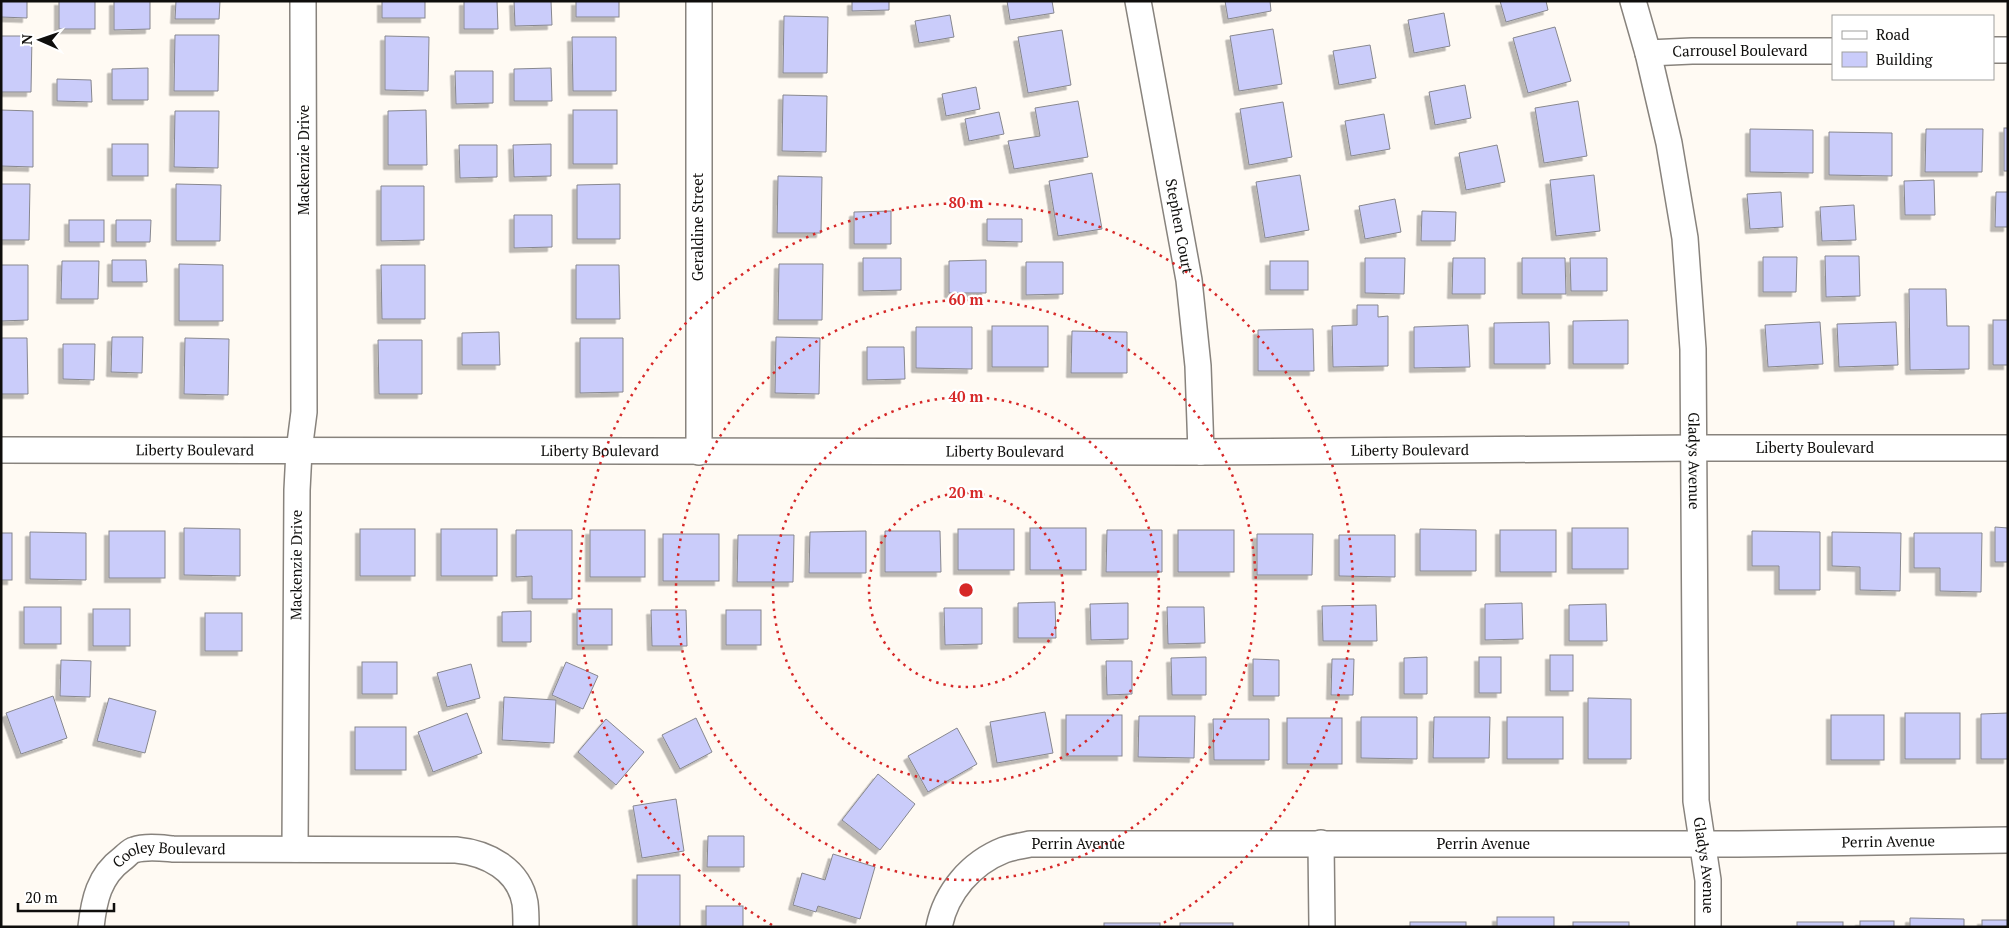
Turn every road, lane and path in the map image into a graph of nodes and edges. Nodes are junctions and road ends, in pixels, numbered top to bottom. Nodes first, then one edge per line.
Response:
1 (303, 1) edge
2 (699, 1) edge
3 (1138, 1) edge
4 (1632, 1) edge
5 (1832, 50) edge
6 (1994, 50) edge
7 (2008, 50) edge
8 (1648, 53) junction
9 (1695, 448) junction
10 (2008, 448) edge
11 (1, 450) edge
12 (299, 451) junction
13 (699, 452) junction
14 (1201, 452) junction
15 (2008, 840) edge
16 (1321, 843) junction
17 (1702, 844) junction
18 (295, 849) junction
19 (91, 927) edge
20 (526, 927) edge
21 (939, 927) edge
22 (1322, 927) edge
23 (1708, 927) edge

1 - 12 street, Mackenzie Drive
2 - 13 street, Geraldine Street
3 - 14 street, Stephen Court
4 - 8 street, Gladys Avenue
5 - 8 street, Carrousel Boulevard
6 - 7 street
8 - 9 street, Gladys Avenue
9 - 10 street, Liberty Boulevard
9 - 14 street, Liberty Boulevard
9 - 17 street, Gladys Avenue
11 - 12 street, Liberty Boulevard
12 - 13 street, Liberty Boulevard
12 - 18 street, Mackenzie Drive
13 - 14 street, Liberty Boulevard
15 - 17 street, Perrin Avenue
16 - 17 street, Perrin Avenue
16 - 21 street, Perrin Avenue
16 - 22 street
17 - 23 street, Gladys Avenue
18 - 19 street, Cooley Boulevard
18 - 20 street

